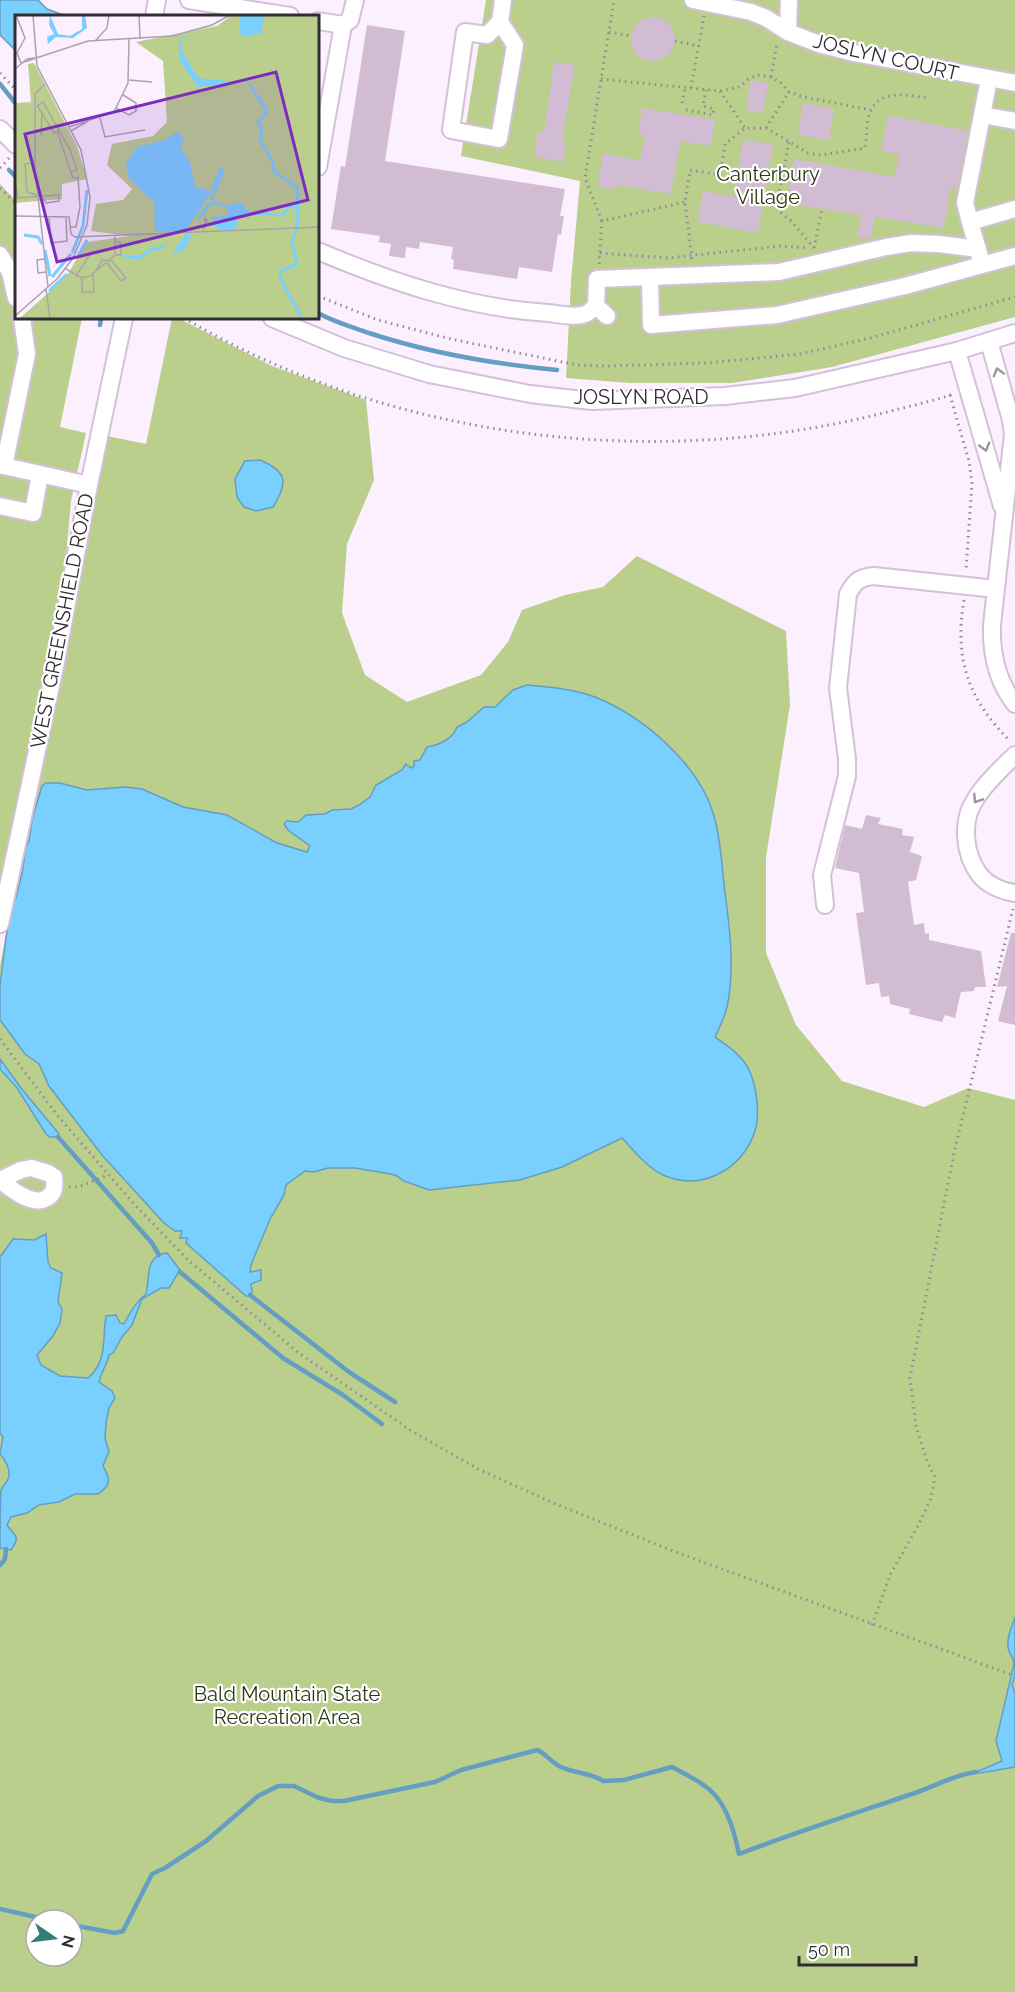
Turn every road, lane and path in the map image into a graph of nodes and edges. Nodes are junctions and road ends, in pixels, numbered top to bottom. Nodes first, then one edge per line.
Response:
1 (157, 0) edge
2 (189, 0) edge
3 (355, 0) edge
4 (503, 0) edge
5 (614, 0) edge
6 (789, 0) edge
7 (700, 1) edge
8 (154, 15) edge
9 (284, 15) edge
10 (320, 21) edge
11 (500, 22) junction
12 (343, 25) junction
13 (784, 29) junction
14 (609, 32) junction
15 (631, 36) dead end
16 (675, 41) dead end
17 (699, 46) junction
18 (0, 73) edge
19 (771, 77) junction
20 (601, 79) junction
21 (989, 79) junction
22 (1015, 83) edge
23 (685, 88) junction
24 (691, 88) junction
25 (15, 89) edge
26 (706, 90) junction
27 (720, 91) junction
28 (789, 92) junction
29 (928, 98) dead end
30 (682, 103) dead end
31 (686, 110) dead end
32 (871, 110) junction
33 (982, 115) junction
34 (1015, 121) edge
35 (745, 128) junction
36 (766, 128) junction
37 (0, 129) edge
38 (789, 142) junction
39 (15, 144) edge
40 (320, 153) edge
41 (0, 188) edge
42 (15, 202) edge
43 (685, 202) junction
44 (822, 209) dead end
45 (1015, 209) edge
46 (602, 221) junction
47 (970, 222) junction
48 (820, 246) dead end
49 (320, 251) edge
50 (600, 253) junction
51 (0, 255) edge
52 (692, 256) junction
53 (812, 256) junction
54 (1015, 256) edge
55 (981, 257) junction
56 (694, 276) junction
57 (650, 278) junction
58 (597, 279) junction
59 (15, 294) edge
60 (22, 320) edge
61 (124, 320) edge
62 (277, 320) edge
63 (1015, 333) edge
64 (989, 342) junction
65 (957, 351) junction
66 (950, 395) dead end
67 (2, 465) edge
68 (40, 474) junction
69 (89, 485) junction
70 (0, 506) edge
71 (1004, 512) junction
72 (965, 575) dead end
73 (996, 589) junction
74 (964, 598) dead end
75 (1015, 704) edge
76 (1013, 748) edge
77 (1015, 898) edge
78 (825, 905) dead end
79 (0, 924) edge
80 (0, 1039) edge
81 (108, 1175) junction
82 (0, 1180) edge
83 (56, 1186) junction
84 (872, 1625) junction
85 (1015, 1676) edge

1 - 8 street
2 - 9 street
3 - 12 street
4 - 11 street
5 - 14 path
6 - 13 street
7 - 13 street, JOSLYN COURT
7 - 17 path
10 - 12 street
11 - 11 street
12 - 40 street
13 - 19 path
13 - 21 street, JOSLYN COURT
14 - 15 path
14 - 20 path
16 - 17 path
17 - 24 path
18 - 25 path
19 - 27 path
19 - 28 path
20 - 23 path
20 - 46 path
21 - 22 street, JOSLYN COURT
21 - 33 street
23 - 24 path
23 - 30 path
24 - 26 path
26 - 27 path
26 - 31 path
27 - 35 path
28 - 32 path
28 - 36 path
29 - 32 path
32 - 38 path
33 - 34 street
33 - 47 street
35 - 36 path
35 - 43 path
36 - 38 path
37 - 39 street
38 - 53 path
41 - 42 path
43 - 46 path
43 - 52 path
44 - 53 path
45 - 47 street
46 - 50 path
47 - 55 street
48 - 53 path
49 - 58 street
50 - 52 path
50 - 58 path
51 - 59 street
52 - 53 path
52 - 56 path
53 - 55 street
53 - 56 street
54 - 55 street
55 - 57 street
56 - 57 street
57 - 58 street
60 - 67 street
61 - 69 street, WEST GREENSHIELD ROAD
62 - 65 street, JOSLYN ROAD
63 - 64 street, JOSLYN ROAD
64 - 65 street, JOSLYN ROAD
71 -> 64 street
65 -> 71 street
66 - 72 path
67 - 68 street
68 - 69 street
68 - 70 street
69 - 79 street, WEST GREENSHIELD ROAD
71 - 73 street
73 - 75 street
73 - 78 street
74 - 76 path
76 -> 77 street
77 - 84 path
80 - 81 path
81 - 83 path
81 - 84 path
82 - 83 street
82 - 83 street
84 - 85 path

